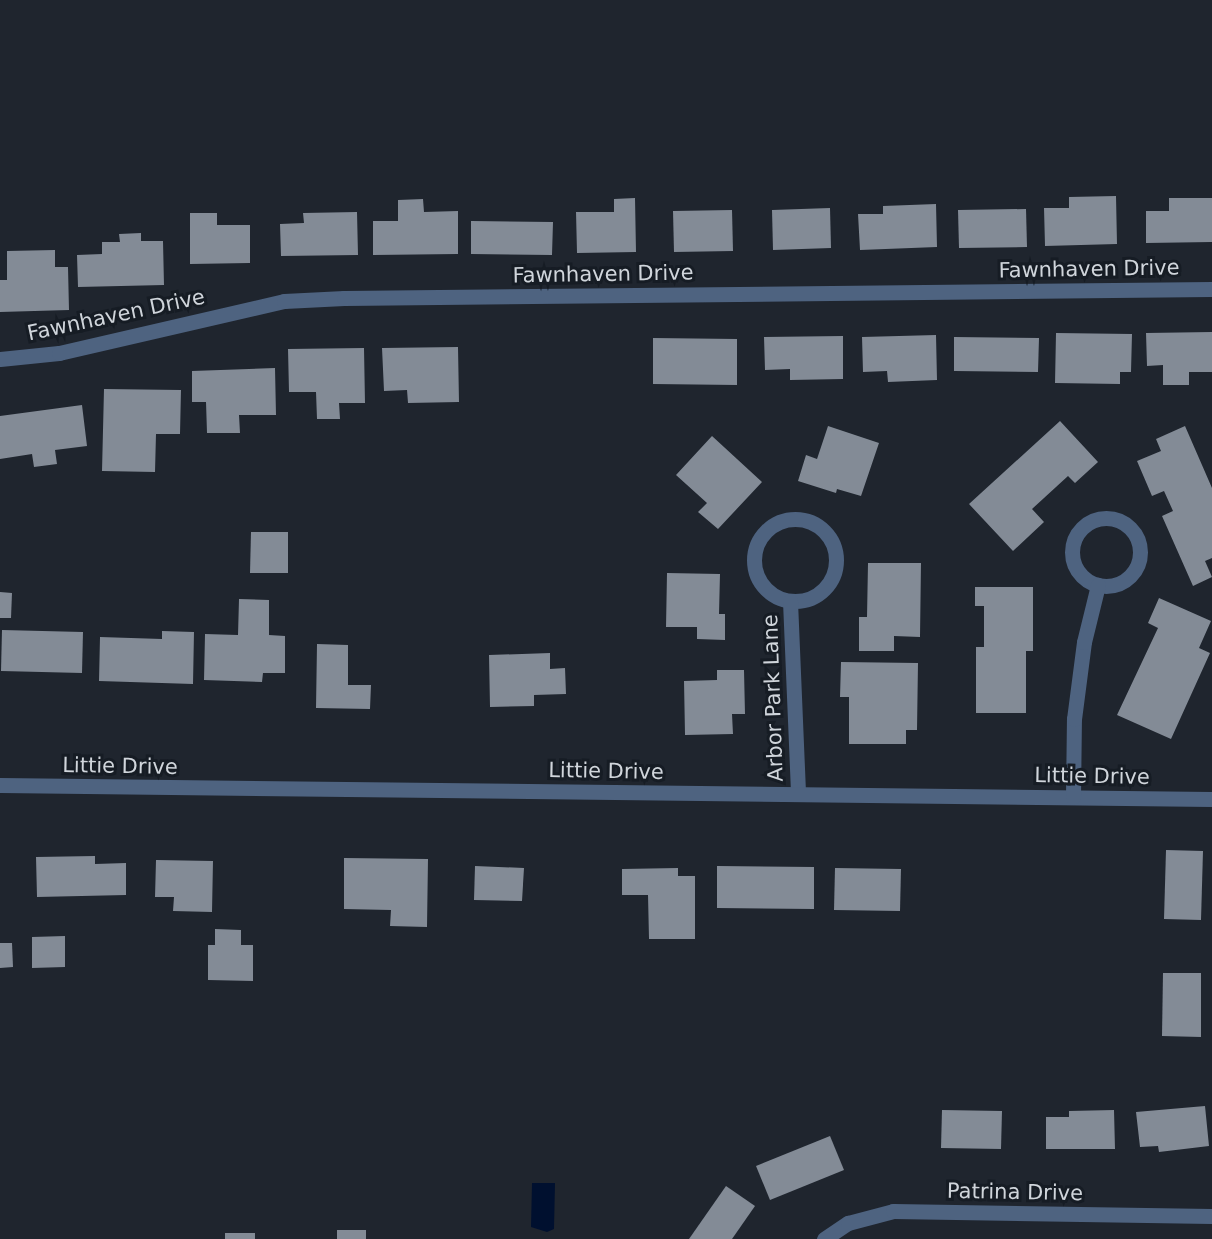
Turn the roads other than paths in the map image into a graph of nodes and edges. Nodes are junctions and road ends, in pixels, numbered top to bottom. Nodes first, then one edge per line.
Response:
1 (1212, 289) edge
2 (0, 359) edge
3 (1098, 585) junction
4 (790, 601) junction
5 (0, 785) edge
6 (798, 794) junction
7 (1073, 797) junction
8 (1212, 800) edge
9 (1212, 1216) edge
10 (824, 1239) edge

1 - 2 street, Fawnhaven Drive
3 - 3 street
3 - 7 street
4 - 4 street, Arbor Park Lane
4 - 6 street, Arbor Park Lane
5 - 6 street, Littie Drive
6 - 7 street, Littie Drive
7 - 8 street, Littie Drive
9 - 10 street, Patrina Drive

